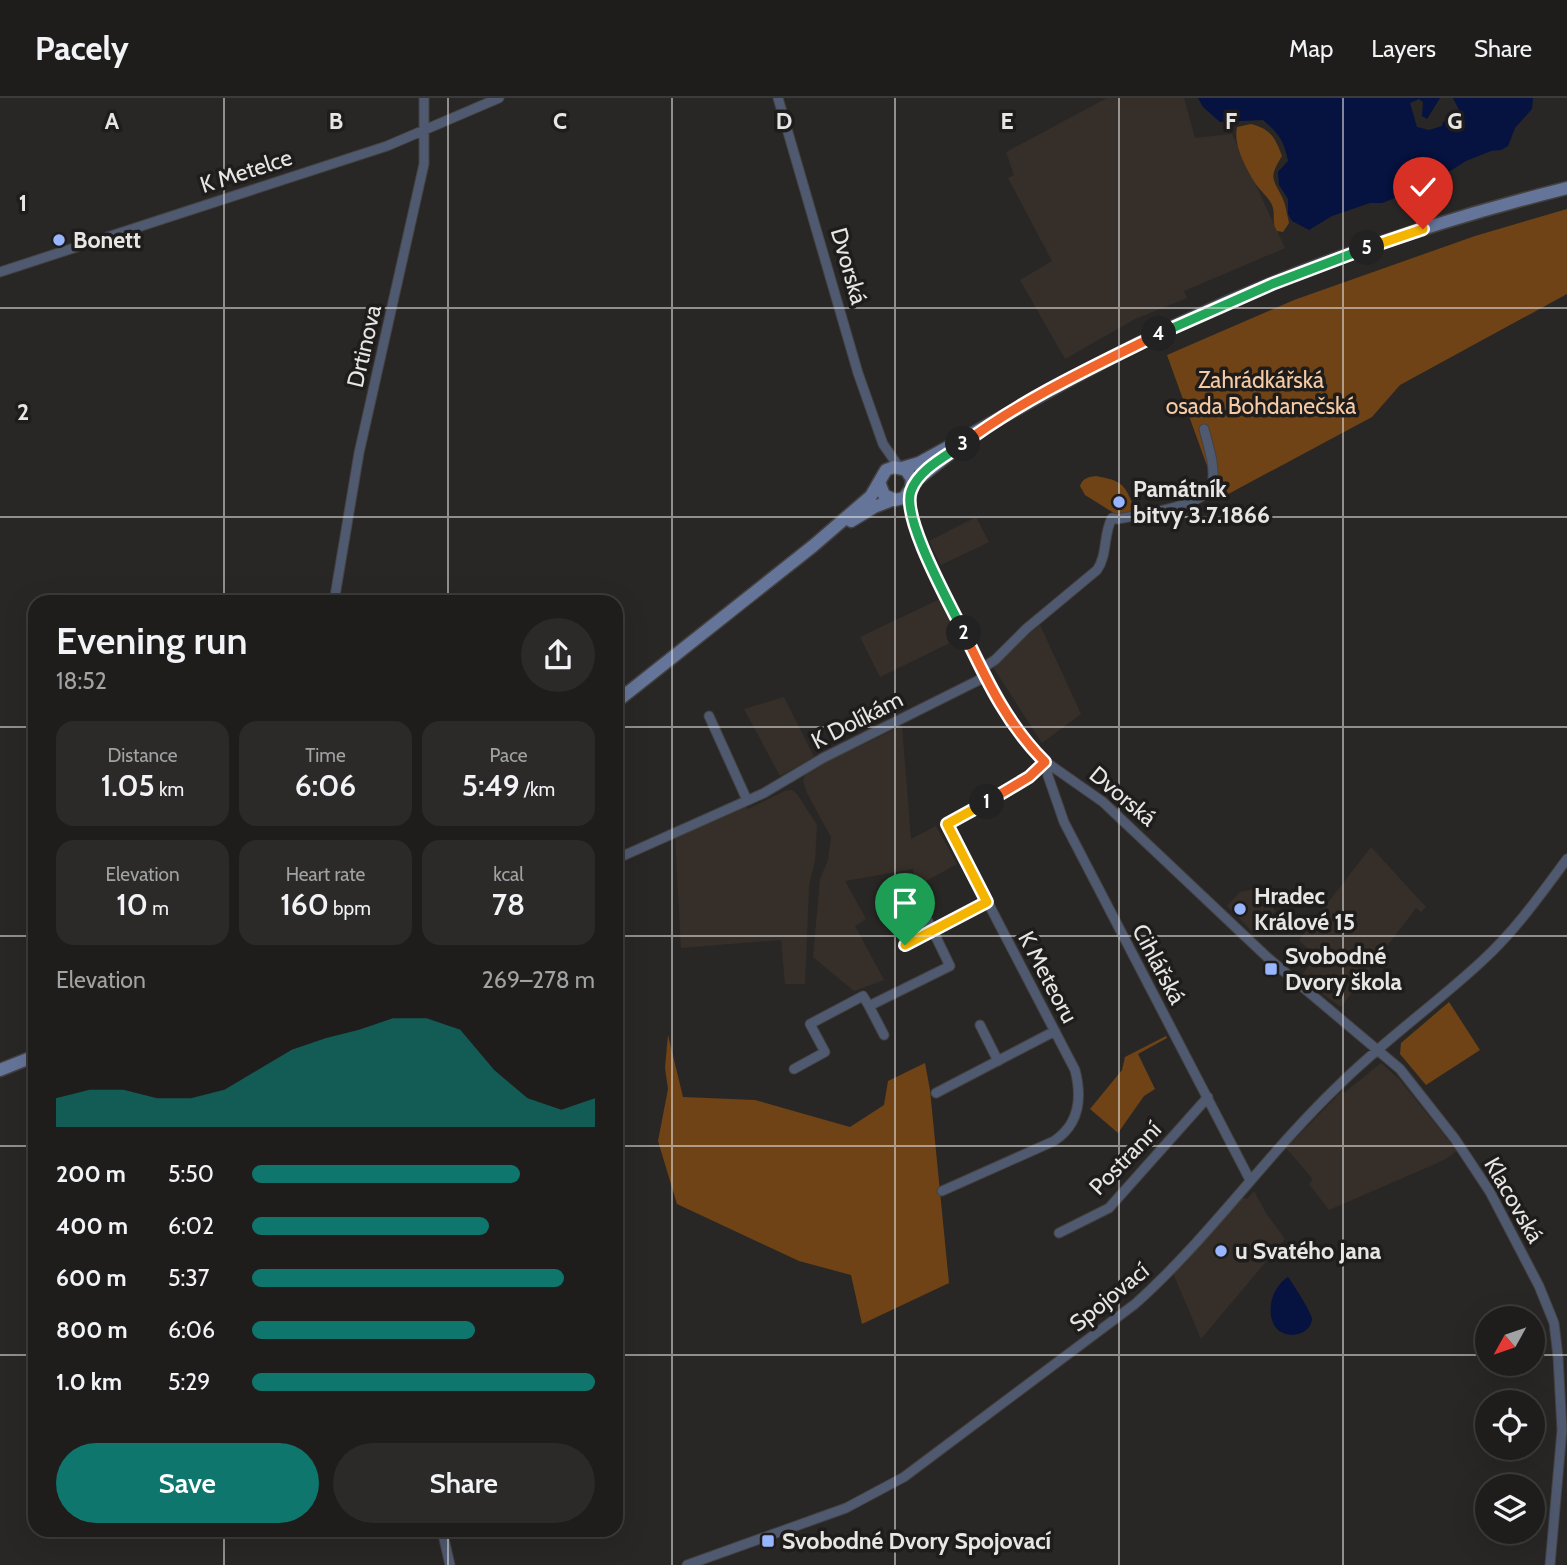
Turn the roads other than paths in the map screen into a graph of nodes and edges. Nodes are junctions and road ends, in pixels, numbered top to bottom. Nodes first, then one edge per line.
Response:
1 (424, 98) edge
2 (499, 98) edge
3 (778, 98) edge
4 (426, 130) junction
5 (1567, 188) edge
6 (0, 272) edge
7 (986, 426) junction
8 (1204, 429) dead end
9 (883, 444) junction
10 (901, 468) junction
11 (881, 477) junction
12 (911, 491) junction
13 (894, 500) junction
14 (913, 522) junction
15 (813, 546) junction
16 (335, 595) edge
17 (983, 673) junction
18 (623, 696) edge
19 (709, 716) dead end
20 (1045, 762) junction
21 (747, 800) junction
22 (623, 856) edge
23 (1567, 859) edge
24 (987, 902) junction
25 (920, 906) dead end
26 (933, 931) junction
27 (905, 945) dead end
28 (869, 1006) junction
29 (980, 1025) dead end
30 (1055, 1031) junction
31 (884, 1035) dead end
32 (1378, 1048) junction
33 (28, 1059) edge
34 (998, 1060) junction
35 (794, 1069) dead end
36 (0, 1070) edge
37 (936, 1093) dead end
38 (1208, 1097) junction
39 (1250, 1180) junction
40 (942, 1191) dead end
41 (1059, 1233) dead end
42 (444, 1537) edge
43 (450, 1565) edge
44 (687, 1565) edge
45 (1550, 1565) edge

1 - 4 street, Drtinova
2 - 4 street, K Metelce
3 - 9 street, Dvorská
4 - 6 street, K Metelce
4 - 16 street, Drtinova
5 - 7 main road
7 - 10 main road
7 - 12 main road
8 - 17 street, K Dolíkám
9 - 10 street, Dvorská
9 - 11 street, Dvorská
10 - 11 main road
10 - 12 main road, Dvorská
11 - 13 main road, Dvorská
11 - 15 main road
12 - 13 main road
12 - 14 street, Dvorská
13 - 14 street, Dvorská
13 - 15 main road
14 - 17 street, Dvorská
15 - 18 main road
17 - 20 street, Dvorská
17 - 21 street, K Dolíkám
19 - 21 street
20 - 24 street, K Meteoru
20 - 32 street, Dvorská
20 - 38 street, Cihlářská
21 - 22 street, K Dolíkám
23 - 32 street, Spojovací
24 - 26 street
24 - 30 street, K Meteoru
25 - 26 street
26 - 27 street
26 - 28 street
28 - 31 street
28 - 35 street
29 - 34 street
30 - 34 street
30 - 40 street, K Meteoru
32 - 39 street, Spojovací
32 - 45 street, Klacovská
33 - 36 main road
34 - 37 street
38 - 39 street, Cihlářská
38 - 41 street, Postranní
39 - 44 street, Spojovací
42 - 43 street

